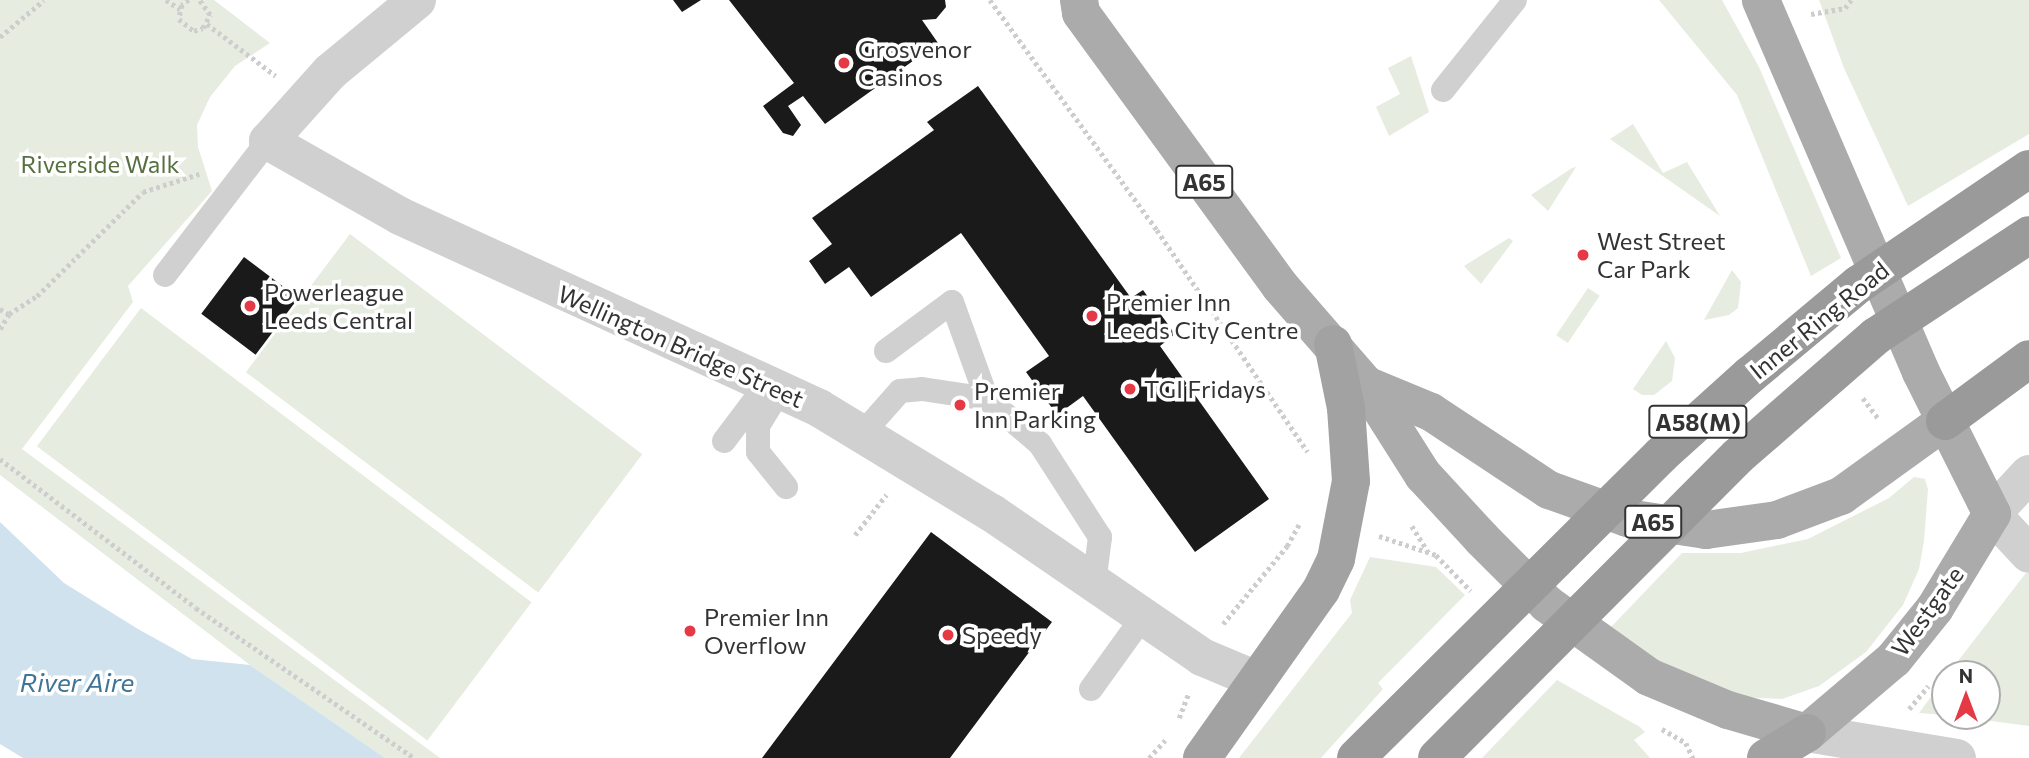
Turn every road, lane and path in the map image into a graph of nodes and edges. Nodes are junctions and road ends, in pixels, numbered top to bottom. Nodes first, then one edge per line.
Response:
1 (44, 0) edge
2 (166, 0) edge
3 (189, 0) edge
4 (200, 0) edge
5 (417, 0) edge
6 (990, 0) edge
7 (1515, 0) edge
8 (1761, 0) edge
9 (1074, 4) edge
10 (180, 9) junction
11 (207, 24) junction
12 (0, 37) edge
13 (1443, 90) dead end
14 (306, 98) junction
15 (268, 141) junction
16 (2029, 169) edge
17 (234, 184) junction
18 (2029, 235) edge
19 (165, 275) dead end
20 (0, 309) edge
21 (9, 314) junction
22 (0, 329) edge
23 (1334, 344) junction
24 (886, 351) dead end
25 (2029, 359) edge
26 (1366, 385) junction
27 (773, 387) junction
28 (987, 399) junction
29 (1945, 421) junction
30 (862, 434) junction
31 (724, 441) dead end
32 (0, 459) edge
33 (1314, 461) dead end
34 (910, 463) junction
35 (2029, 474) edge
36 (786, 486) dead end
37 (1992, 514) junction
38 (855, 535) dead end
39 (1378, 535) dead end
40 (2029, 554) edge
41 (1436, 555) dead end
42 (1094, 584) junction
43 (1143, 617) junction
44 (1257, 680) junction
45 (1930, 682) dead end
46 (1091, 689) dead end
47 (1909, 710) dead end
48 (1807, 733) junction
49 (414, 758) edge
50 (1202, 758) edge
51 (1356, 758) edge
52 (1437, 758) edge
53 (1766, 758) edge
54 (1958, 758) edge

1 - 12 path
2 - 10 path
3 - 10 path
4 - 11 path
5 - 14 street
6 - 33 path
7 - 13 lane
8 - 29 main road
9 - 23 main road, A65
10 - 11 path
11 - 14 path
14 - 15 street
15 - 17 lane
15 - 27 street, Wellington Bridge Street
16 - 51 highway, Inner Ring Road / A58(M)
17 - 19 lane
17 - 21 path
18 - 52 highway, Inner Ring Road / A58(M)
20 - 21 path
21 - 22 path
23 - 26 main road, A65
23 - 44 highway
24 - 28 lane
25 - 29 highway
26 - 29 main road, A65
26 - 48 main road, A65
27 - 30 street, Wellington Bridge Street
27 - 31 lane
27 - 36 lane
28 - 30 lane
28 - 42 lane
29 - 37 main road
30 - 34 street, Wellington Bridge Street
32 - 49 path
34 - 38 path
34 - 42 street, Wellington Bridge Street
35 - 37 street, Westgate
37 - 40 street
37 - 48 main road, Westgate
39 - 41 path
42 - 43 street, Wellington Bridge Street
43 - 44 street, Wellington Bridge Street
43 - 46 lane
44 - 50 highway
45 - 47 path
48 - 53 highway
48 - 54 street

